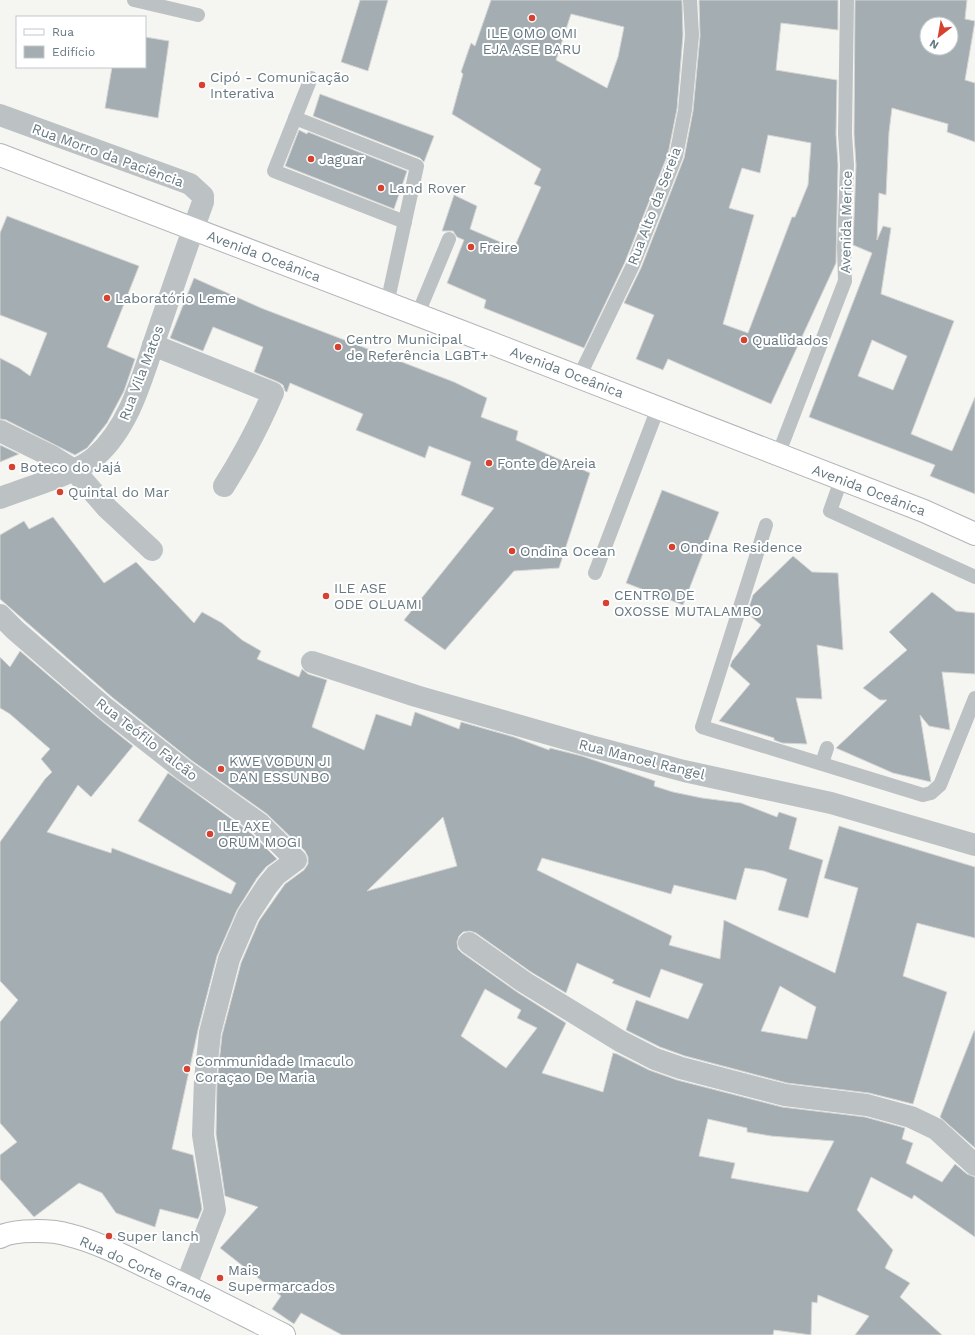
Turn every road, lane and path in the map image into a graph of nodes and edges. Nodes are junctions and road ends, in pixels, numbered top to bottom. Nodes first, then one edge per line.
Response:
1 (134, 0) edge
2 (690, 0) edge
3 (848, 0) edge
4 (198, 15) dead end
5 (311, 78) dead end
6 (0, 115) edge
7 (295, 118) junction
8 (1, 157) edge
9 (405, 222) junction
10 (193, 229) junction
11 (449, 239) dead end
12 (388, 304) junction
13 (418, 316) junction
14 (153, 345) junction
15 (579, 377) junction
16 (658, 408) junction
17 (0, 431) edge
18 (778, 456) junction
19 (74, 470) junction
20 (841, 480) junction
21 (224, 486) dead end
22 (0, 498) edge
23 (766, 525) dead end
24 (975, 534) edge
25 (152, 550) dead end
26 (595, 573) dead end
27 (975, 577) edge
28 (0, 614) edge
29 (312, 662) dead end
30 (975, 698) edge
31 (827, 748) dead end
32 (822, 763) junction
33 (975, 845) edge
34 (469, 943) dead end
35 (975, 1165) edge
36 (0, 1237) edge
37 (186, 1285) junction
38 (284, 1335) edge

1 - 4 lane
2 - 15 lane, Rua Alto da Sereia
3 - 18 lane, Avenida Merice
5 - 7 lane
6 - 10 street, Rua Morro da Paciência
7 - 9 lane
7 - 9 lane
8 - 10 main road, Avenida Oceânica
9 - 12 lane
10 - 12 main road, Avenida Oceânica
10 - 14 street, Rua Vila Matos
11 - 13 lane
12 - 13 main road, Avenida Oceânica
13 - 15 main road, Avenida Oceânica
14 - 19 street, Rua Vila Matos
14 - 21 street
15 - 16 main road, Avenida Oceânica
16 - 18 main road, Avenida Oceânica
16 - 26 lane
17 - 19 street
18 - 20 main road, Avenida Oceânica
19 - 22 street, Rua Vila Matos
19 - 25 street
20 - 24 main road, Avenida Oceânica
20 - 27 lane
23 - 32 lane
28 - 37 street, Rua Teófilo Falcão
29 - 33 street, Rua Manoel Rangel
30 - 32 lane
31 - 32 lane
34 - 35 street
36 - 37 main road, Rua do Corte Grande
37 - 38 main road, Rua do Corte Grande

